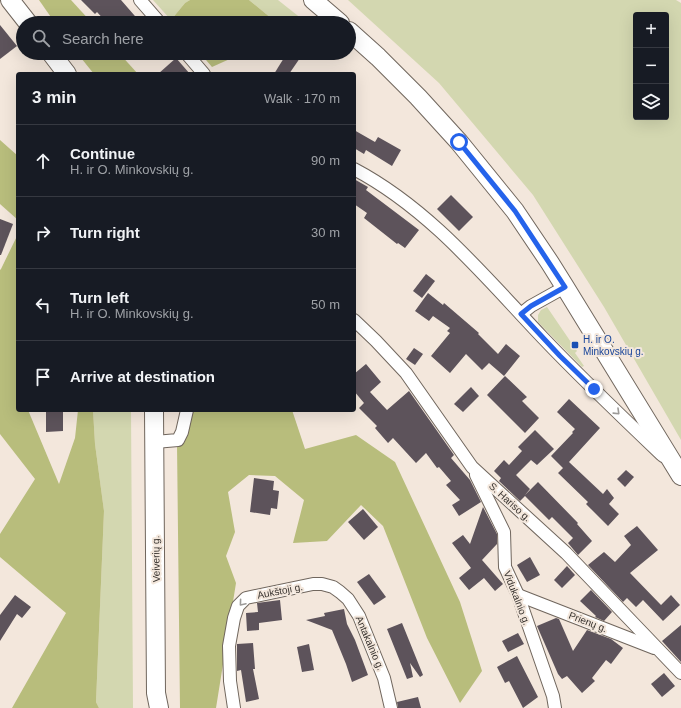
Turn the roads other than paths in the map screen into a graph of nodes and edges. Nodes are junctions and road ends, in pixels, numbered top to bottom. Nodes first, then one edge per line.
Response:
1 (10, 0) edge
2 (140, 0) edge
3 (313, 0) edge
4 (23, 16) edge
5 (154, 16) edge
6 (332, 16) edge
7 (356, 37) edge
8 (56, 60) edge
9 (192, 60) edge
10 (65, 72) edge
11 (202, 72) edge
12 (356, 170) edge
13 (565, 287) junction
14 (521, 314) junction
15 (356, 322) edge
16 (154, 412) edge
17 (187, 412) edge
18 (155, 442) junction
19 (472, 467) junction
20 (678, 472) edge
21 (333, 587) joint
22 (518, 595) junction
23 (658, 650) junction
24 (681, 673) edge
25 (159, 708) edge
26 (234, 708) edge
27 (391, 708) edge
28 (555, 708) edge

1 - 4 main road
2 - 5 street
3 - 6 main road
7 - 13 main road
8 - 10 main road
9 - 11 street
12 - 14 street
13 - 14 street
13 - 20 main road
14 -> 20 street
15 - 19 street, S. Hariso g.
16 - 18 main road, Veiverių g.
17 - 18 street
18 - 25 main road, Veiverių g.
19 - 22 street, Vidukalnio g.
19 - 23 street, S. Hariso g.
21 -> 26 street, Aukštoji g.
21 - 27 street, Antakalnio g.
22 - 23 street, Prienų g.
22 - 28 street, Vidukalnio g.
23 - 24 street, S. Hariso g.

